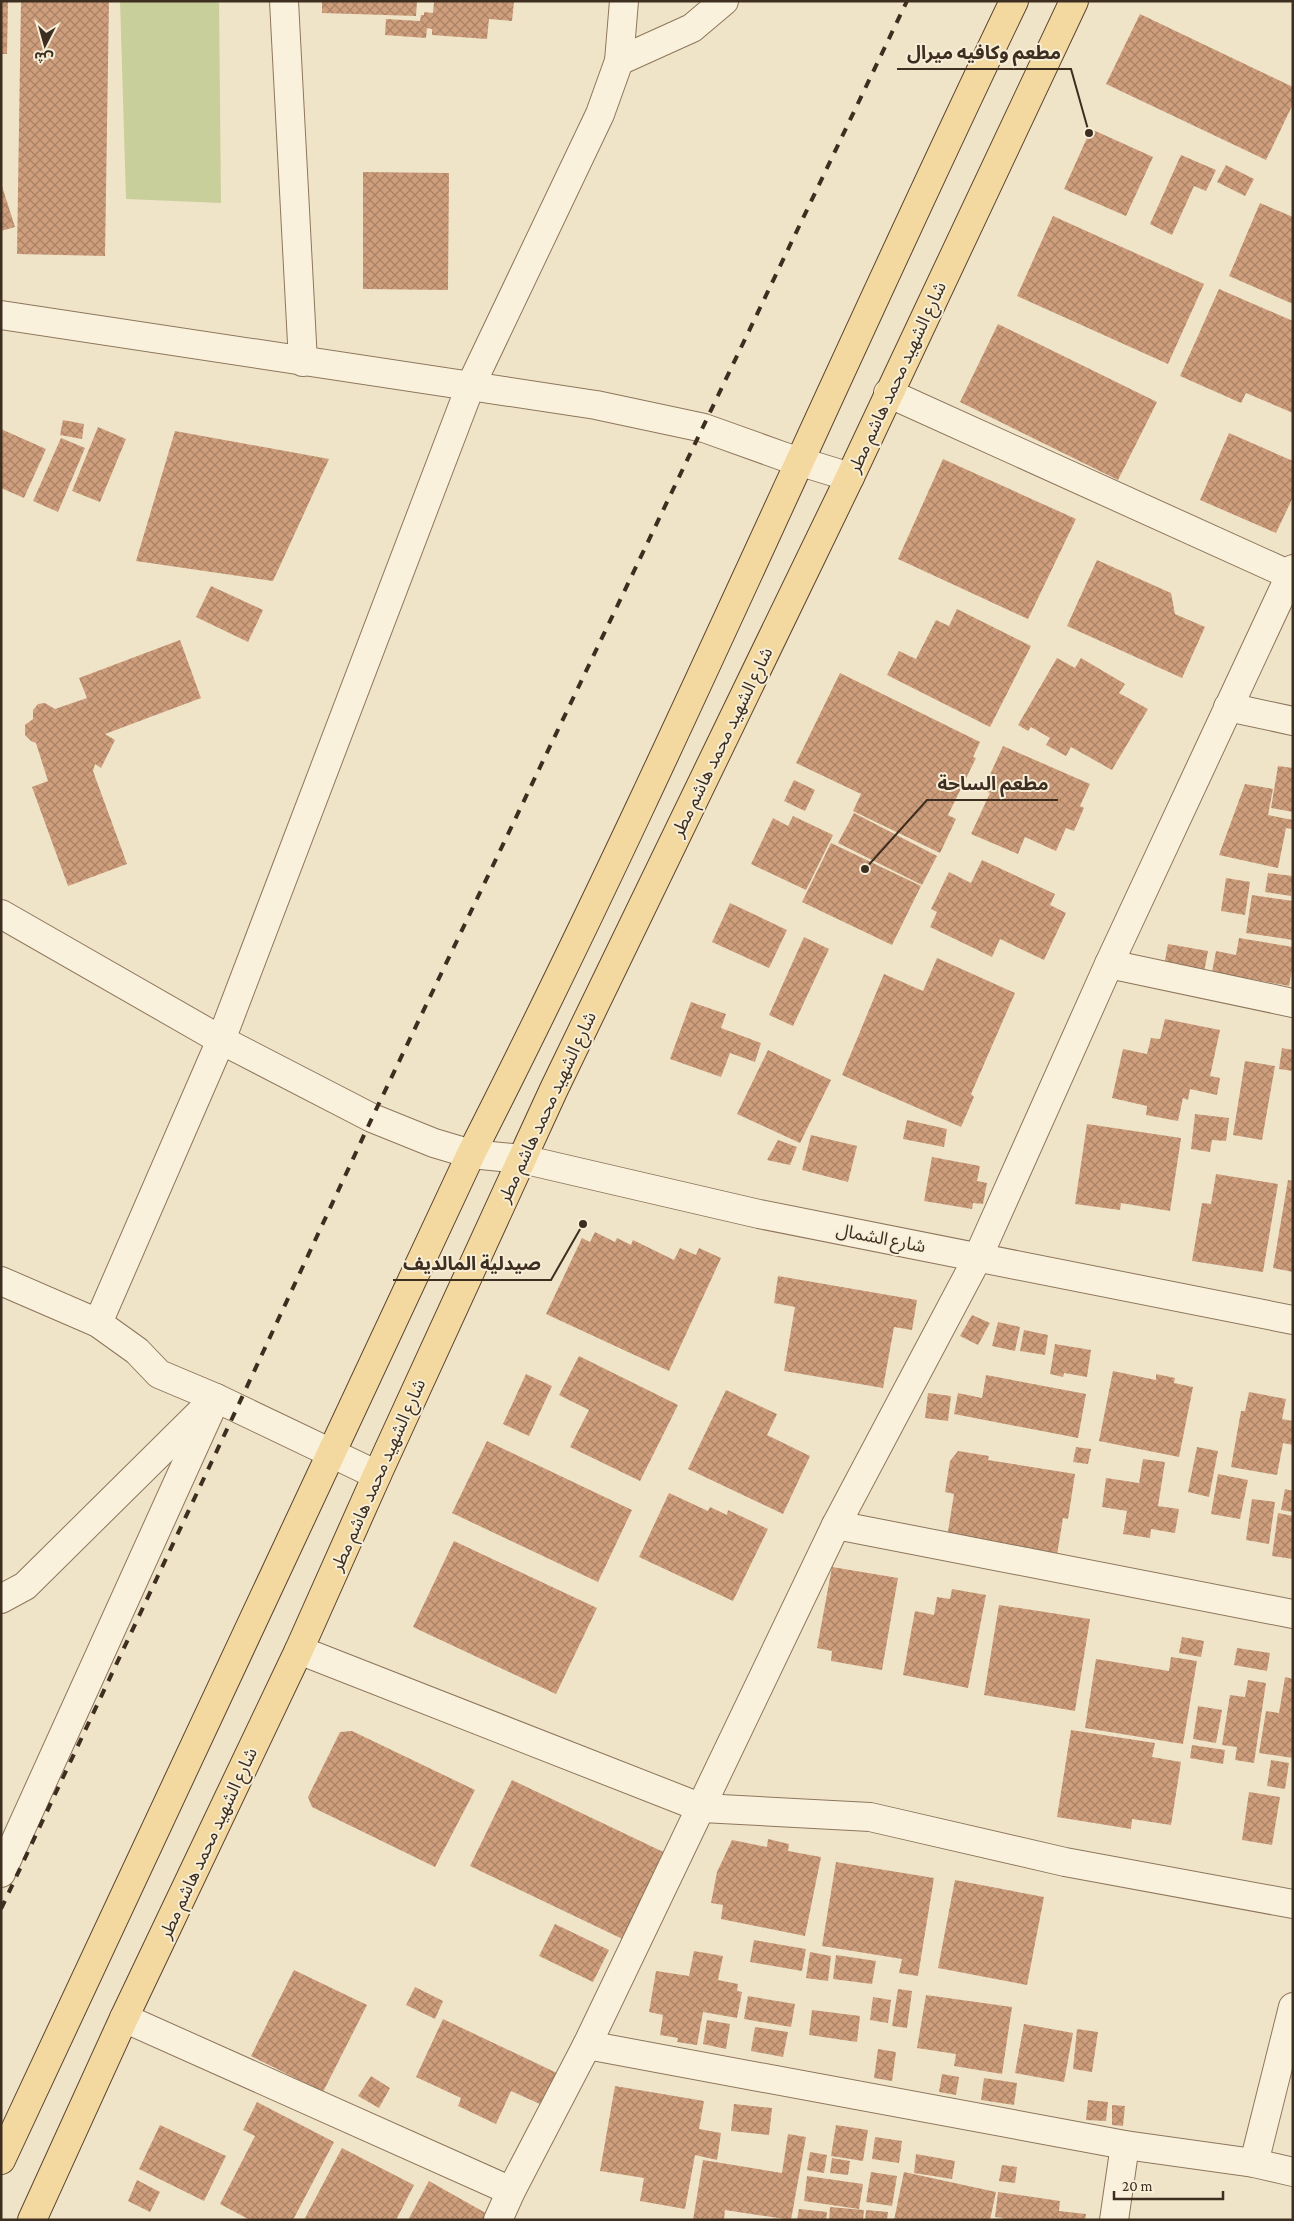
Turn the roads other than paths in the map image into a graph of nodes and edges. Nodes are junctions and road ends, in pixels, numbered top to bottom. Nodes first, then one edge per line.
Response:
1 (284, 1) edge
2 (624, 1) edge
3 (724, 1) edge
4 (1014, 1) edge
5 (1074, 1) edge
6 (619, 61) junction
7 (1, 315) edge
8 (302, 362) junction
9 (470, 387) junction
10 (888, 393) junction
11 (800, 462) junction
12 (850, 477) junction
13 (1291, 572) edge
14 (1228, 707) junction
15 (1293, 721) edge
16 (1, 914) edge
17 (1109, 964) junction
18 (1293, 1003) edge
19 (221, 1040) junction
20 (471, 1154) junction
21 (522, 1159) junction
22 (978, 1257) junction
23 (1, 1281) edge
24 (1293, 1320) edge
25 (98, 1323) junction
26 (216, 1398) junction
27 (331, 1454) junction
28 (377, 1475) junction
29 (836, 1526) junction
30 (1, 1599) edge
31 (1293, 1614) edge
32 (299, 1650) junction
33 (702, 1808) junction
34 (1, 1873) edge
35 (1293, 1904) edge
36 (1293, 2007) edge
37 (124, 2018) junction
38 (587, 2045) junction
39 (1125, 2145) junction
40 (1, 2160) edge
41 (1254, 2163) junction
42 (1293, 2172) edge
43 (510, 2191) junction
44 (32, 2220) edge
45 (498, 2220) edge
46 (1114, 2220) edge

1 - 8 street
2 - 6 street
3 - 6 street
4 - 11 main road
5 - 10 main road, شارع الشهيد محمد هاشم مطر
6 - 9 street
7 - 8 street
8 - 9 street
9 - 11 street
9 - 19 street
10 - 12 main road, شارع الشهيد محمد هاشم مطر
10 - 13 street
11 - 12 street
11 - 20 main road
12 - 21 main road, شارع الشهيد محمد هاشم مطر
13 - 14 street
14 - 15 street
14 - 17 street
16 - 19 street, شارع الشمال
17 - 18 street
17 - 22 street
19 - 20 street, شارع الشمال
19 - 25 street
20 - 21 street, شارع الشمال
20 - 27 main road
21 - 22 street, شارع الشمال
21 - 28 main road, شارع الشهيد محمد هاشم مطر
22 - 24 street, شارع الشمال
22 - 29 street
23 - 25 street
25 - 26 street
26 - 27 street
26 - 30 street
26 - 34 street
27 - 28 street
27 - 40 main road
28 - 32 main road, شارع الشهيد محمد هاشم مطر
29 - 31 street
29 - 33 street
32 - 33 street
32 - 37 main road, شارع الشهيد محمد هاشم مطر
33 - 35 street
33 - 38 street
36 - 41 street
37 - 43 street
37 - 44 main road, شارع الشهيد محمد هاشم مطر
38 - 39 street
38 - 43 street
39 - 41 street
39 - 46 street
41 - 42 street
43 - 45 street

